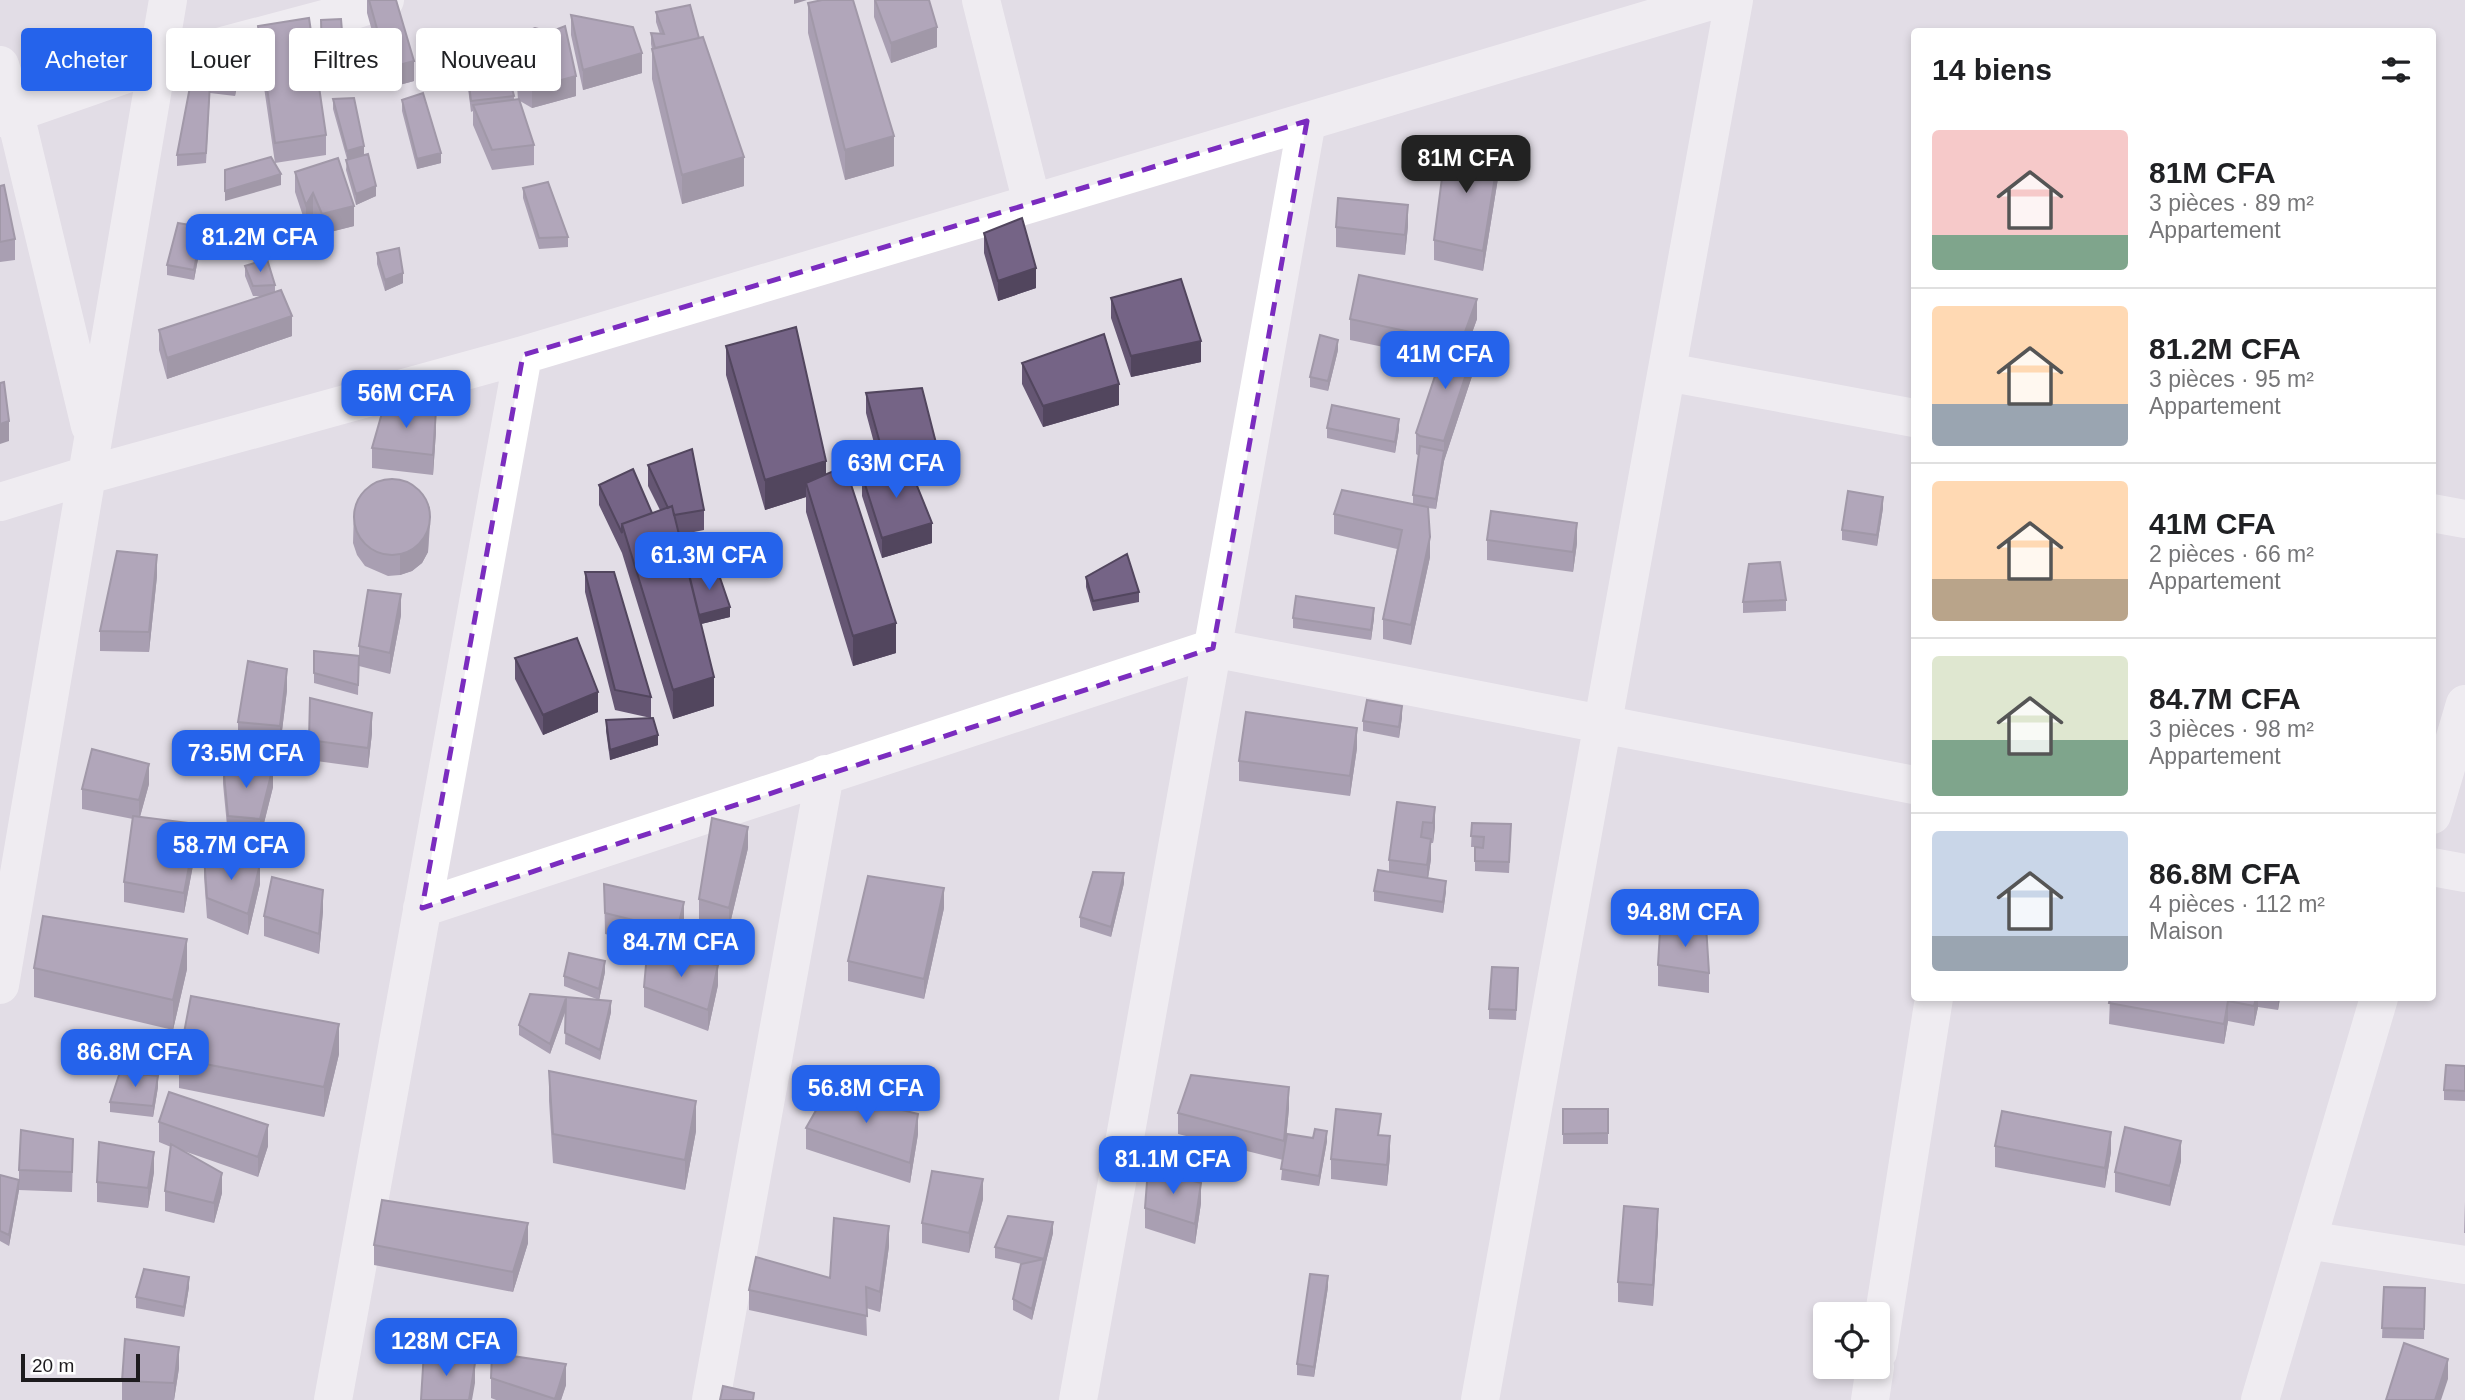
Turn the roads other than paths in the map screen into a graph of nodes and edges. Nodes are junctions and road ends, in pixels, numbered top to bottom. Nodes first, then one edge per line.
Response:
1 (168, 0) edge
2 (385, 0) edge
3 (981, 0) edge
4 (1714, 0) edge
5 (1734, 0) edge
6 (158, 63) junction
7 (0, 65) edge
8 (7, 116) edge
9 (1307, 121) junction
10 (1032, 202) junction
11 (523, 355) junction
12 (1667, 372) junction
13 (1911, 417) edge
14 (91, 459) junction
15 (0, 502) edge
16 (2436, 514) edge
17 (2465, 519) edge
18 (1213, 648) junction
19 (2465, 704) edge
20 (1603, 724) junction
21 (825, 774) junction
22 (1911, 784) edge
23 (2436, 802) edge
24 (2436, 868) edge
25 (2465, 873) edge
26 (6, 903) edge
27 (422, 908) junction
28 (0, 985) edge
29 (1934, 1001) edge
30 (2378, 1001) edge
31 (2307, 1240) junction
32 (2465, 1265) edge
33 (1886, 1302) edge
34 (1873, 1379) edge
35 (333, 1400) edge
36 (711, 1400) edge
37 (1078, 1400) edge
38 (1480, 1400) edge
39 (1870, 1400) edge
40 (2260, 1400) edge

1 - 6 street
2 - 6 street
3 - 10 street
4 - 9 street
5 - 12 street
6 - 8 street
6 - 14 street
7 - 8 street
8 - 14 street
9 - 10 street
9 - 18 street
10 - 11 street
11 - 14 street
11 - 27 street
12 - 13 street
12 - 20 street
14 - 15 street
14 - 26 street
16 - 17 street
18 - 20 street
18 - 21 street
18 - 37 street
19 - 23 street
20 - 22 street
20 - 38 street
21 - 27 street
21 - 36 street
24 - 25 street
26 - 28 street
27 - 35 street
29 - 33 street
30 - 31 street
31 - 32 street
31 - 40 street
34 - 39 street

